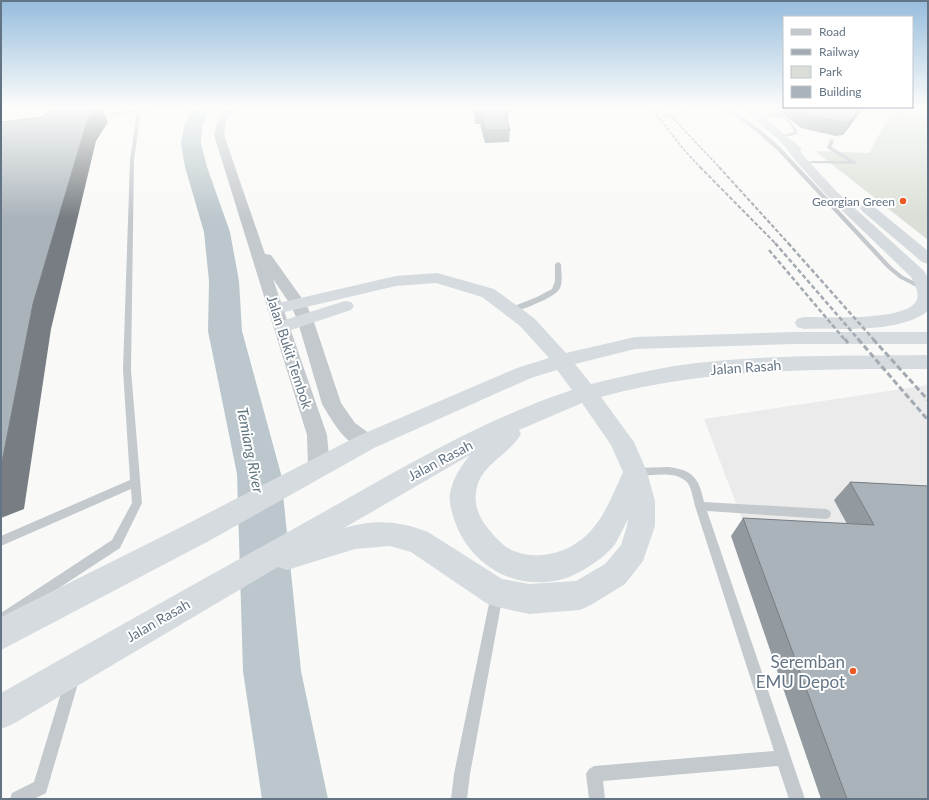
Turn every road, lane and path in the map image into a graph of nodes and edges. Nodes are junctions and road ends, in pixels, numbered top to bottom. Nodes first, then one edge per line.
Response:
1 (134, 144) edge
2 (222, 144) edge
3 (773, 144) edge
4 (788, 144) edge
5 (790, 144) edge
6 (830, 144) edge
7 (812, 162) junction
8 (253, 238) junction
9 (928, 258) edge
10 (558, 264) dead end
11 (928, 292) edge
12 (276, 309) junction
13 (512, 310) junction
14 (301, 312) junction
15 (282, 327) junction
16 (928, 338) edge
17 (635, 343) junction
18 (928, 362) edge
19 (540, 411) junction
20 (366, 442) junction
21 (319, 468) junction
22 (634, 472) junction
23 (135, 482) junction
24 (700, 506) junction
25 (826, 514) dead end
26 (1, 541) edge
27 (307, 544) junction
28 (497, 593) junction
29 (1, 620) edge
30 (1, 634) edge
31 (76, 668) junction
32 (1, 712) edge
33 (784, 758) junction
34 (18, 799) edge
35 (459, 799) edge
36 (598, 799) edge
37 (797, 799) edge

1 - 23 lane
2 - 8 street, Jalan Bukit Tembok
3 - 11 lane
4 - 17 highway
5 - 7 highway
6 - 7 lane
7 - 9 highway
8 - 12 street, Jalan Bukit Tembok
8 - 14 street, Jalan Bukit Tembok
10 - 13 lane
12 - 14 highway
12 - 15 street, Jalan Bukit Tembok
13 - 14 highway
13 - 22 highway
14 - 15 highway
14 - 20 street, Jalan Bukit Tembok
15 - 21 street, Jalan Bukit Tembok
16 - 17 highway, Jalan Rasah
17 - 20 highway, Jalan Rasah
18 - 19 highway, Jalan Rasah
19 - 22 highway
19 - 27 highway, Jalan Rasah
20 - 21 highway, Jalan Rasah
21 - 30 highway, Jalan Rasah
22 - 24 lane
22 - 28 highway
23 - 26 lane
23 - 29 lane
24 - 25 lane
24 - 33 lane
27 - 28 highway
27 - 31 highway, Jalan Rasah
28 - 35 lane
31 - 32 highway, Jalan Rasah
31 - 34 lane
33 - 36 lane
33 - 37 lane

